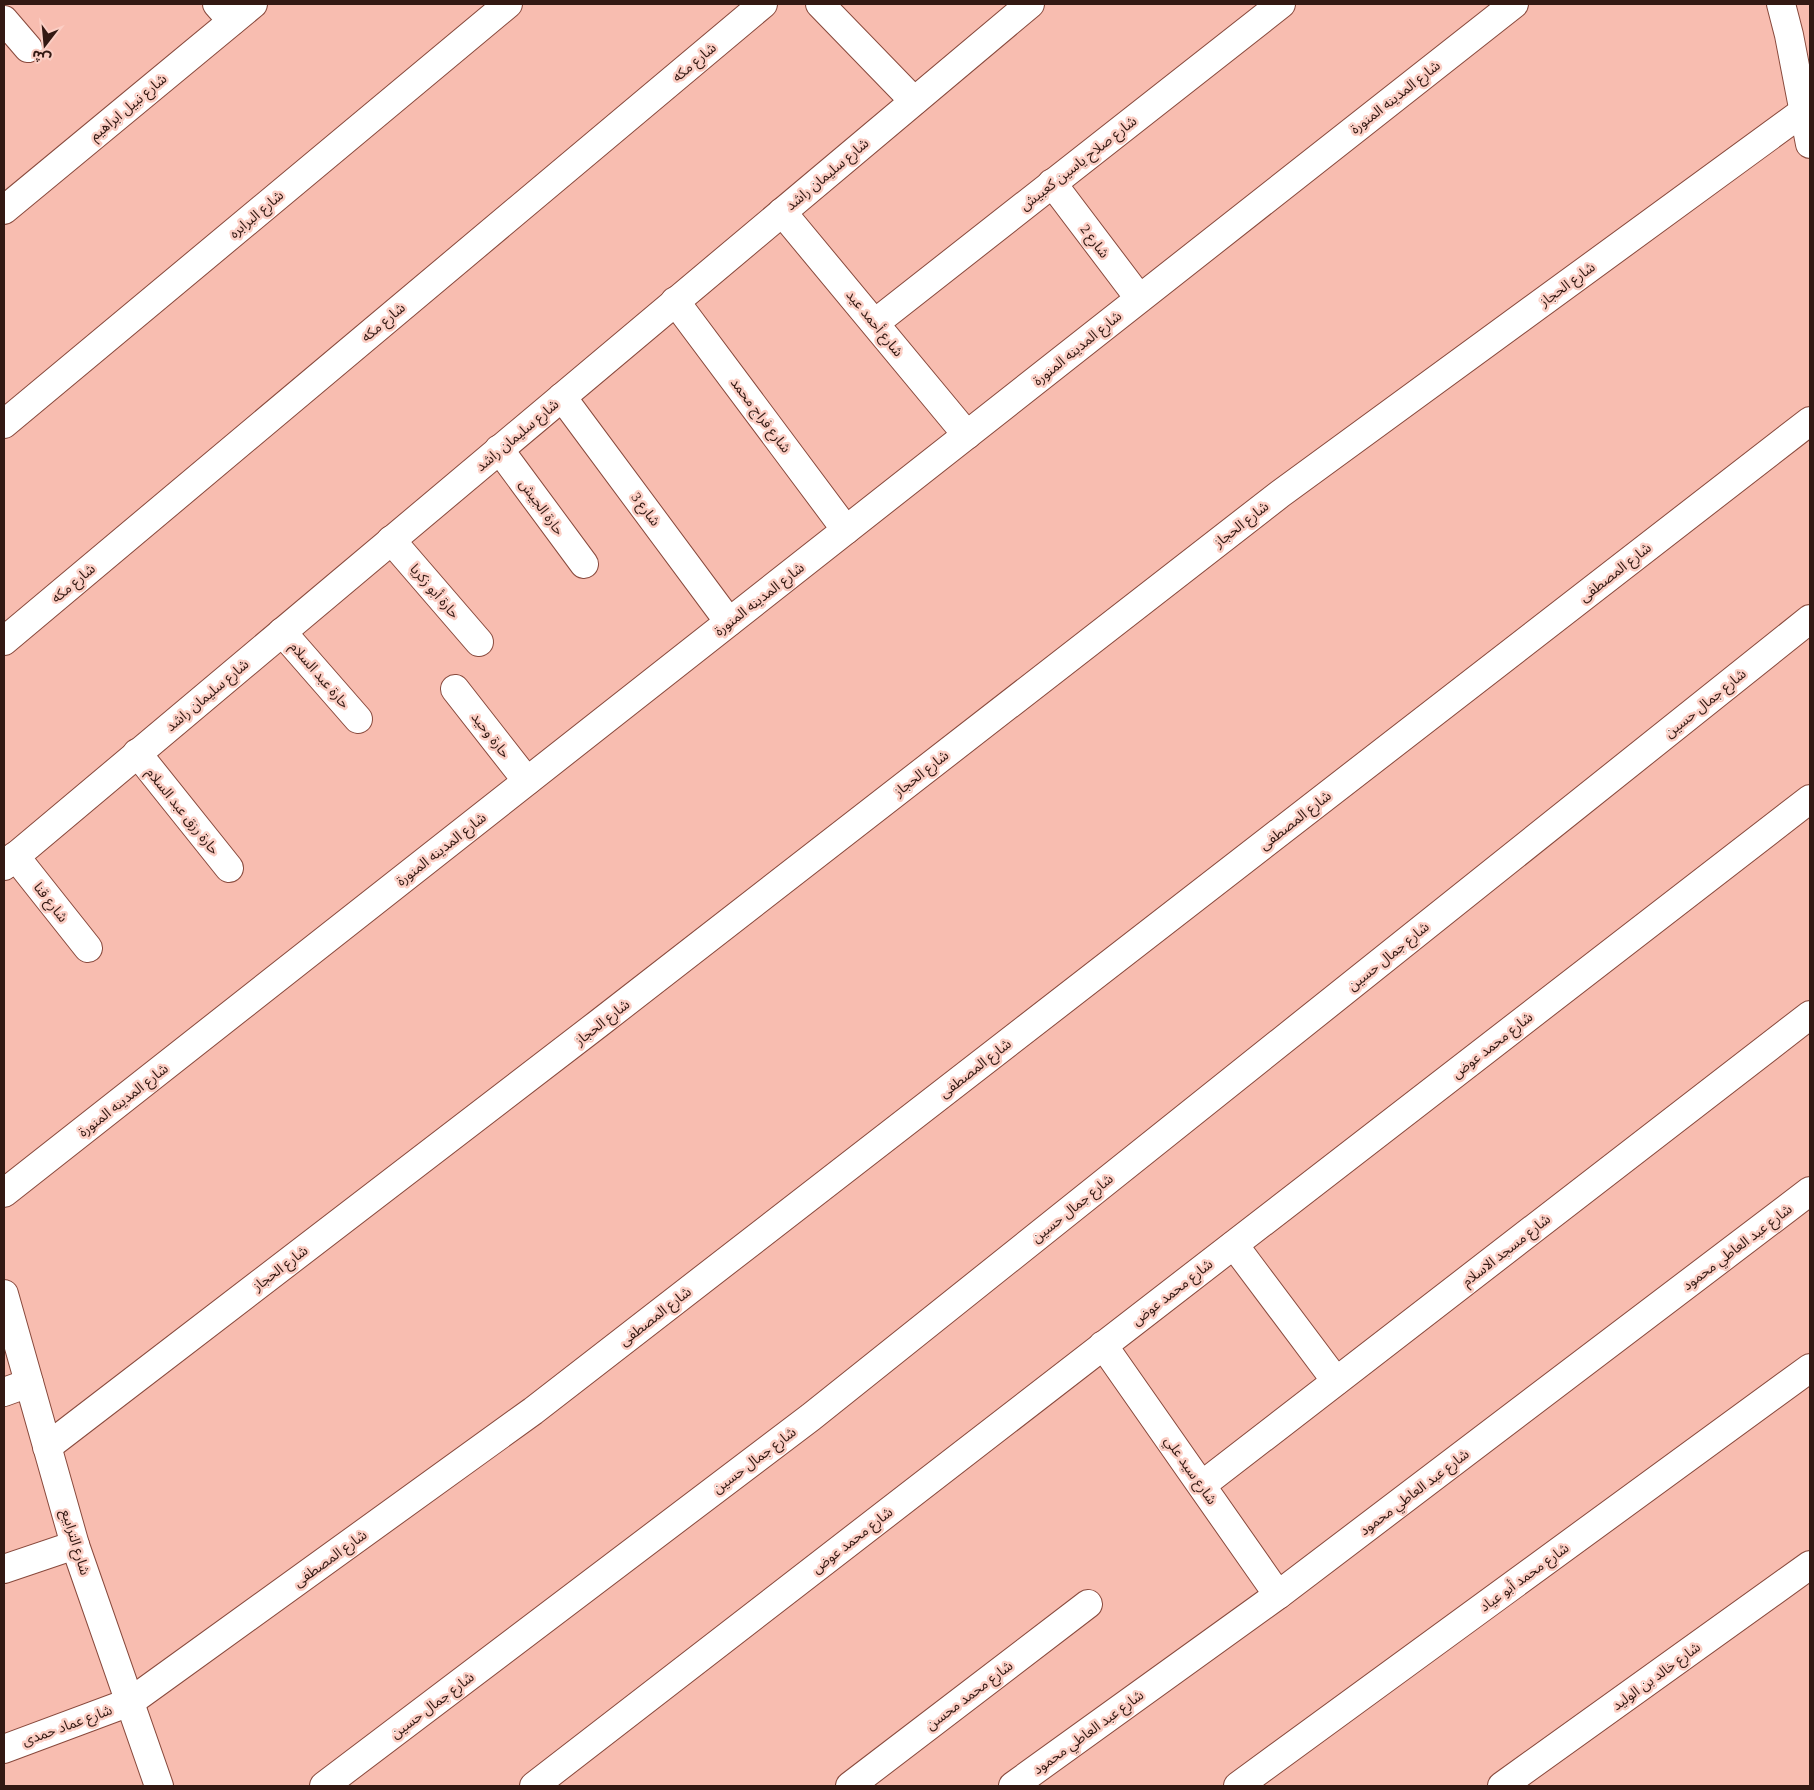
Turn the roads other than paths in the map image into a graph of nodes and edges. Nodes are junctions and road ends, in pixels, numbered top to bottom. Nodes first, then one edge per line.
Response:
1 (253, 4) edge
2 (508, 4) edge
3 (763, 4) edge
4 (820, 4) edge
5 (1030, 4) edge
6 (1281, 4) edge
7 (1514, 4) edge
8 (1781, 4) edge
9 (224, 13) edge
10 (4, 20) edge
11 (1800, 31) edge
12 (28, 48) dead end
13 (914, 101) junction
14 (1804, 111) junction
15 (1810, 144) edge
16 (1052, 183) junction
17 (4, 210) edge
18 (782, 212) junction
19 (1139, 298) junction
20 (675, 301) junction
21 (875, 323) junction
22 (562, 397) junction
23 (1810, 421) edge
24 (4, 424) edge
25 (966, 435) junction
26 (499, 449) junction
27 (846, 530) junction
28 (391, 540) junction
29 (584, 564) dead end
30 (1810, 619) edge
31 (730, 622) junction
32 (282, 632) junction
33 (4, 641) edge
34 (479, 642) dead end
35 (455, 690) dead end
36 (358, 719) dead end
37 (137, 753) junction
38 (527, 781) junction
39 (1810, 799) edge
40 (9, 861) edge
41 (229, 868) dead end
42 (88, 948) dead end
43 (1810, 1015) edge
44 (1810, 1191) edge
45 (4, 1193) edge
46 (1234, 1245) junction
47 (4, 1294) edge
48 (1103, 1345) junction
49 (1810, 1368) edge
50 (1336, 1381) junction
51 (29, 1383) junction
52 (4, 1392) edge
53 (48, 1447) junction
54 (1202, 1485) junction
55 (75, 1544) junction
56 (1810, 1565) edge
57 (4, 1569) edge
58 (1278, 1595) junction
59 (1088, 1604) dead end
60 (130, 1702) junction
61 (4, 1748) edge
62 (159, 1786) edge
63 (324, 1786) edge
64 (534, 1786) edge
65 (850, 1786) edge
66 (1013, 1786) edge
67 (1238, 1786) edge
68 (1502, 1786) edge

1 - 9 street, شارع نبيل ابراهيم
2 - 24 street, شارع البرابره
3 - 33 street, شارع مكه
4 - 13 street
5 - 13 street, شارع سليمان راشد
6 - 16 street, شارع صلاح ياسين كعبيش
7 - 19 street, شارع المدينه المنورة
8 - 11 street
9 - 17 street, شارع نبيل ابراهيم
10 - 12 street
11 - 14 street
13 - 18 street, شارع سليمان راشد
14 - 15 street
14 - 53 street, شارع الحجاز
16 - 19 street, شارع 2
16 - 21 street, شارع صلاح ياسين كعبيش
18 - 20 street, شارع سليمان راشد
18 - 21 street, شارع أحمد عيد
19 - 25 street, شارع المدينه المنورة
20 - 22 street, شارع سليمان راشد
20 - 27 street, شارع فراج محمد
21 - 25 street, شارع أحمد عيد
22 - 26 street, شارع سليمان راشد
22 - 31 street, شارع 3
23 - 60 street, شارع المصطفى
25 - 27 street, شارع المدينه المنورة
26 - 28 street, شارع سليمان راشد
26 - 29 street, حارة الجيش
27 - 31 street, شارع المدينه المنورة
28 - 32 street, شارع سليمان راشد
28 - 34 street, حارة أبو زكريا
30 - 63 street, شارع جمال حسين
31 - 38 street, شارع المدينه المنورة
32 - 36 street, حارة عبد السلام
32 - 37 street, شارع سليمان راشد
35 - 38 street, حارة وحيد
37 - 40 street, شارع سليمان راشد
37 - 41 street, حارة رزق عبد السلام
38 - 45 street, شارع المدينه المنورة
39 - 46 street, شارع محمد عوض
40 - 42 street, شارع قنا
43 - 50 street, شارع مسجد الاسلام
44 - 58 street, شارع عبد العاطي محمود
46 - 48 street, شارع محمد عوض
46 - 50 street
47 - 51 street, شارع الترابيع
48 - 54 street, شارع سيد علي
48 - 64 street, شارع محمد عوض
49 - 67 street, شارع محمد أبو عياد
50 - 54 street, شارع مسجد الاسلام
51 - 52 street
51 - 53 street, شارع الترابيع
53 - 55 street, شارع الترابيع
54 - 58 street, شارع سيد علي
55 - 57 street
55 - 60 street, شارع الترابيع
56 - 68 street, شارع خالد بن الوليد
58 - 66 street, شارع عبد العاطي محمود
59 - 65 street, شارع محمد محسن
60 - 61 street, شارع عماد حمدى
60 - 62 street, شارع الترابيع

